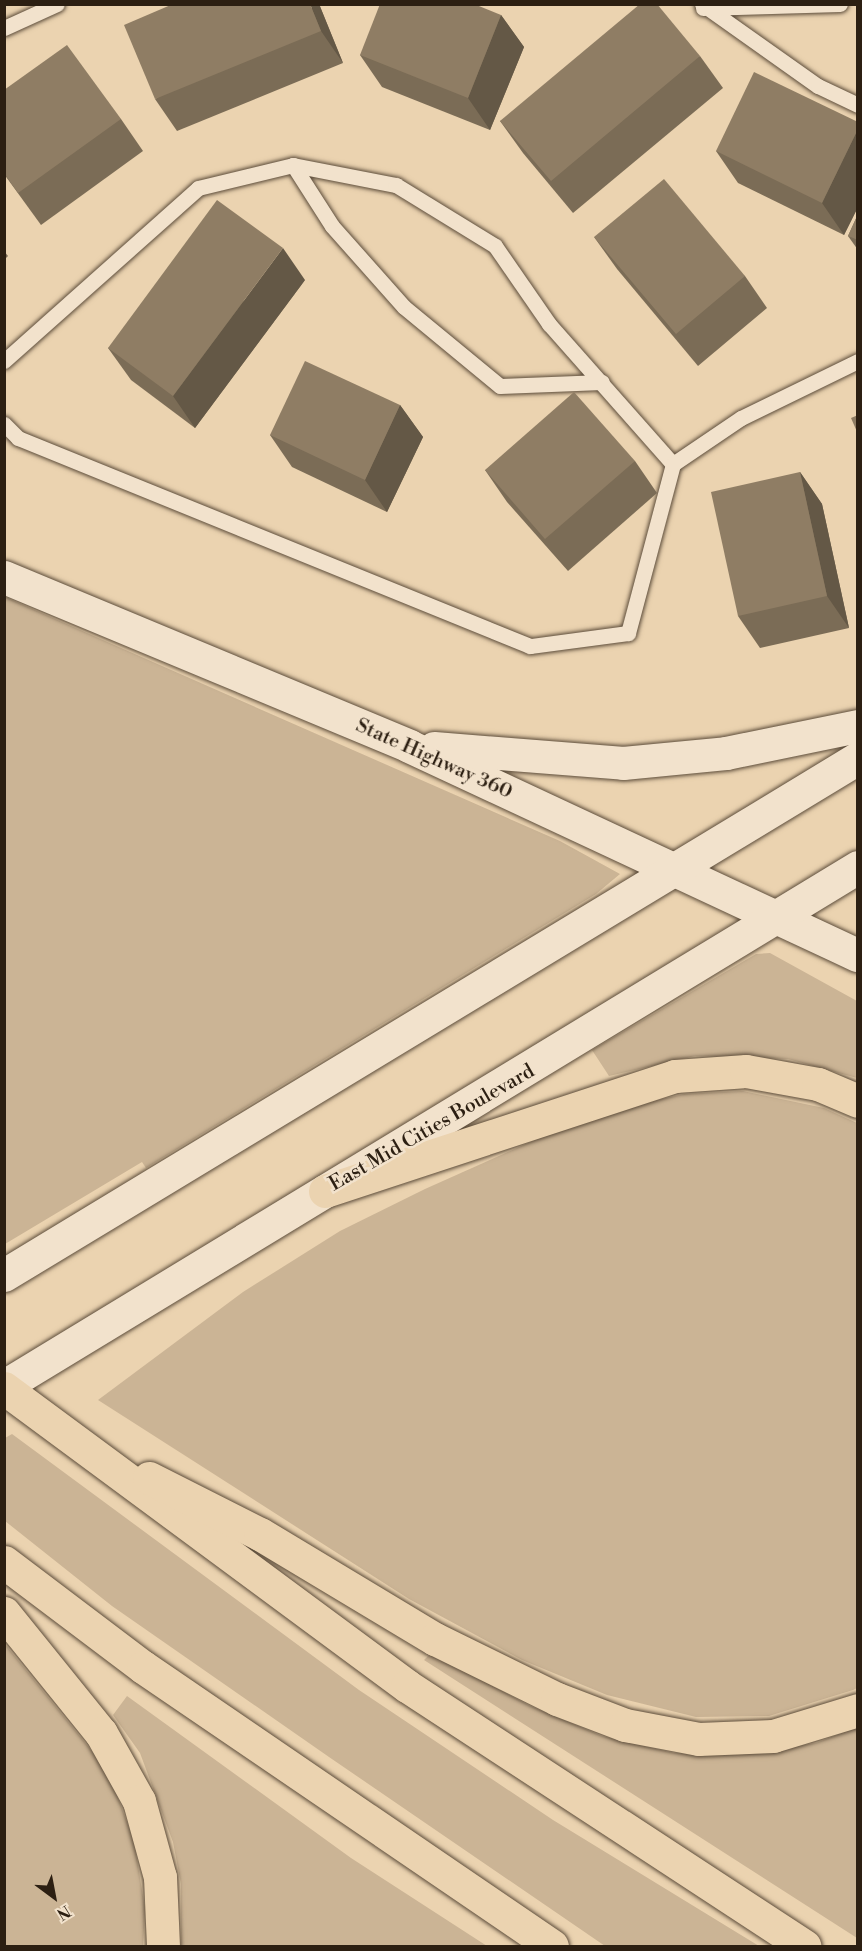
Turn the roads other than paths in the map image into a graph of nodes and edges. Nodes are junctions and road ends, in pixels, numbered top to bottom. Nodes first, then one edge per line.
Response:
1 (57, 4) edge
2 (840, 4) edge
3 (702, 6) edge
4 (4, 28) edge
5 (858, 105) edge
6 (292, 165) junction
7 (4, 361) edge
8 (858, 361) edge
9 (602, 382) junction
10 (4, 424) edge
11 (673, 464) junction
12 (4, 577) edge
13 (858, 726) edge
14 (409, 746) junction
15 (858, 758) edge
16 (673, 866) junction
17 (858, 867) edge
18 (775, 917) junction
19 (858, 955) edge
20 (858, 1101) edge
21 (325, 1191) junction
22 (4, 1275) edge
23 (4, 1387) edge
24 (61, 1433) junction
25 (4, 1562) edge
26 (4, 1613) edge
27 (858, 1710) edge
28 (163, 1947) edge
29 (552, 1947) edge
30 (805, 1947) edge

1 - 4 lane
2 - 3 lane
3 - 5 lane
6 - 7 lane
6 - 9 lane
6 - 9 lane
8 - 11 lane
9 - 11 lane
10 - 11 lane
12 - 14 main road, State Highway 360
13 - 14 main road
14 - 16 main road, State Highway 360
15 - 16 main road
16 - 18 main road, State Highway 360
16 - 22 main road
17 - 18 main road, East Mid Cities Boulevard
18 - 19 main road, State Highway 360
18 - 21 main road, East Mid Cities Boulevard
20 - 21 highway
21 - 23 main road, East Mid Cities Boulevard
23 - 24 highway
24 - 27 highway
24 - 30 highway
25 - 29 highway
26 - 28 highway

